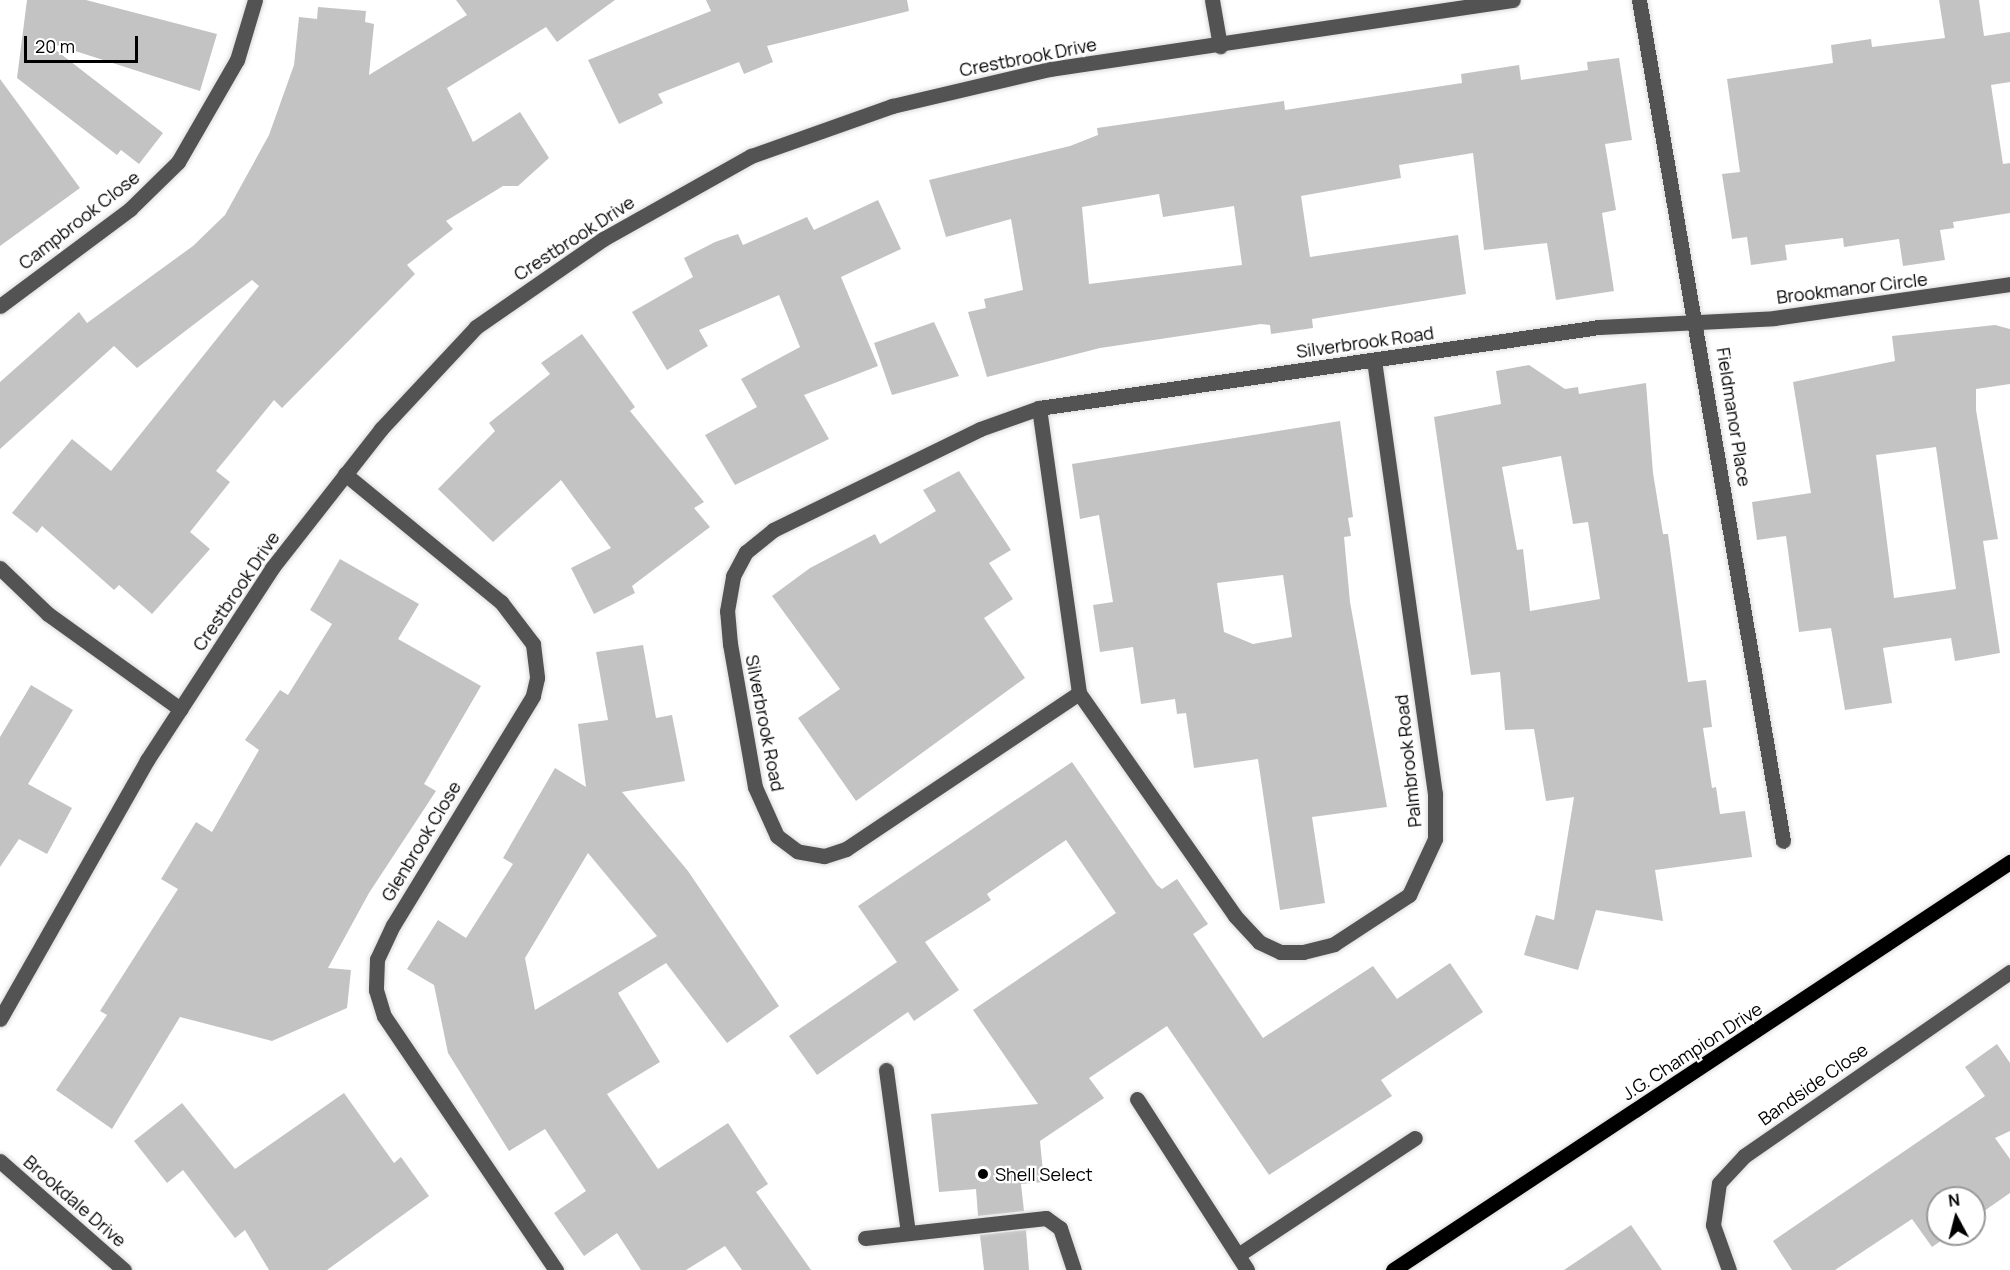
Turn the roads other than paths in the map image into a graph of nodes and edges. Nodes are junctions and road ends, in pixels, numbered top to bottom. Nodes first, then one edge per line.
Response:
1 (255, 0) edge
2 (1212, 0) edge
3 (1513, 0) edge
4 (1639, 0) edge
5 (1220, 46) junction
6 (2010, 284) edge
7 (0, 306) edge
8 (1698, 320) junction
9 (1374, 361) junction
10 (1039, 408) junction
11 (345, 474) junction
12 (0, 568) edge
13 (1079, 693) junction
14 (180, 709) junction
15 (1783, 841) dead end
16 (2010, 862) edge
17 (2010, 972) edge
18 (0, 1019) edge
19 (886, 1070) dead end
20 (1137, 1098) dead end
21 (1415, 1138) dead end
22 (0, 1161) edge
23 (908, 1232) junction
24 (865, 1238) dead end
25 (1238, 1255) junction
26 (124, 1270) edge
27 (556, 1270) edge
28 (1074, 1270) edge
29 (1247, 1270) edge
30 (1393, 1270) edge
31 (1730, 1270) edge

1 - 7 street, Campbrook Close
2 - 5 street
3 - 5 street, Crestbrook Drive
4 - 8 street, Fieldmanor Place
5 - 11 street, Crestbrook Drive
6 - 8 street, Brookmanor Circle
8 - 9 street, Silverbrook Road
8 - 15 street, Fieldmanor Place
9 - 10 street, Silverbrook Road
9 - 13 street, Palmbrook Road
10 - 13 street
10 - 13 street, Silverbrook Road
11 - 14 street, Crestbrook Drive
11 - 27 street, Glenbrook Close
12 - 14 street
14 - 18 street, Crestbrook Drive
16 - 30 main road, J.G. Champion Drive
17 - 31 street, Bandside Close
19 - 23 street
20 - 25 street
21 - 25 street
22 - 26 street, Brookdale Drive
23 - 24 street
23 - 28 street
25 - 29 street

